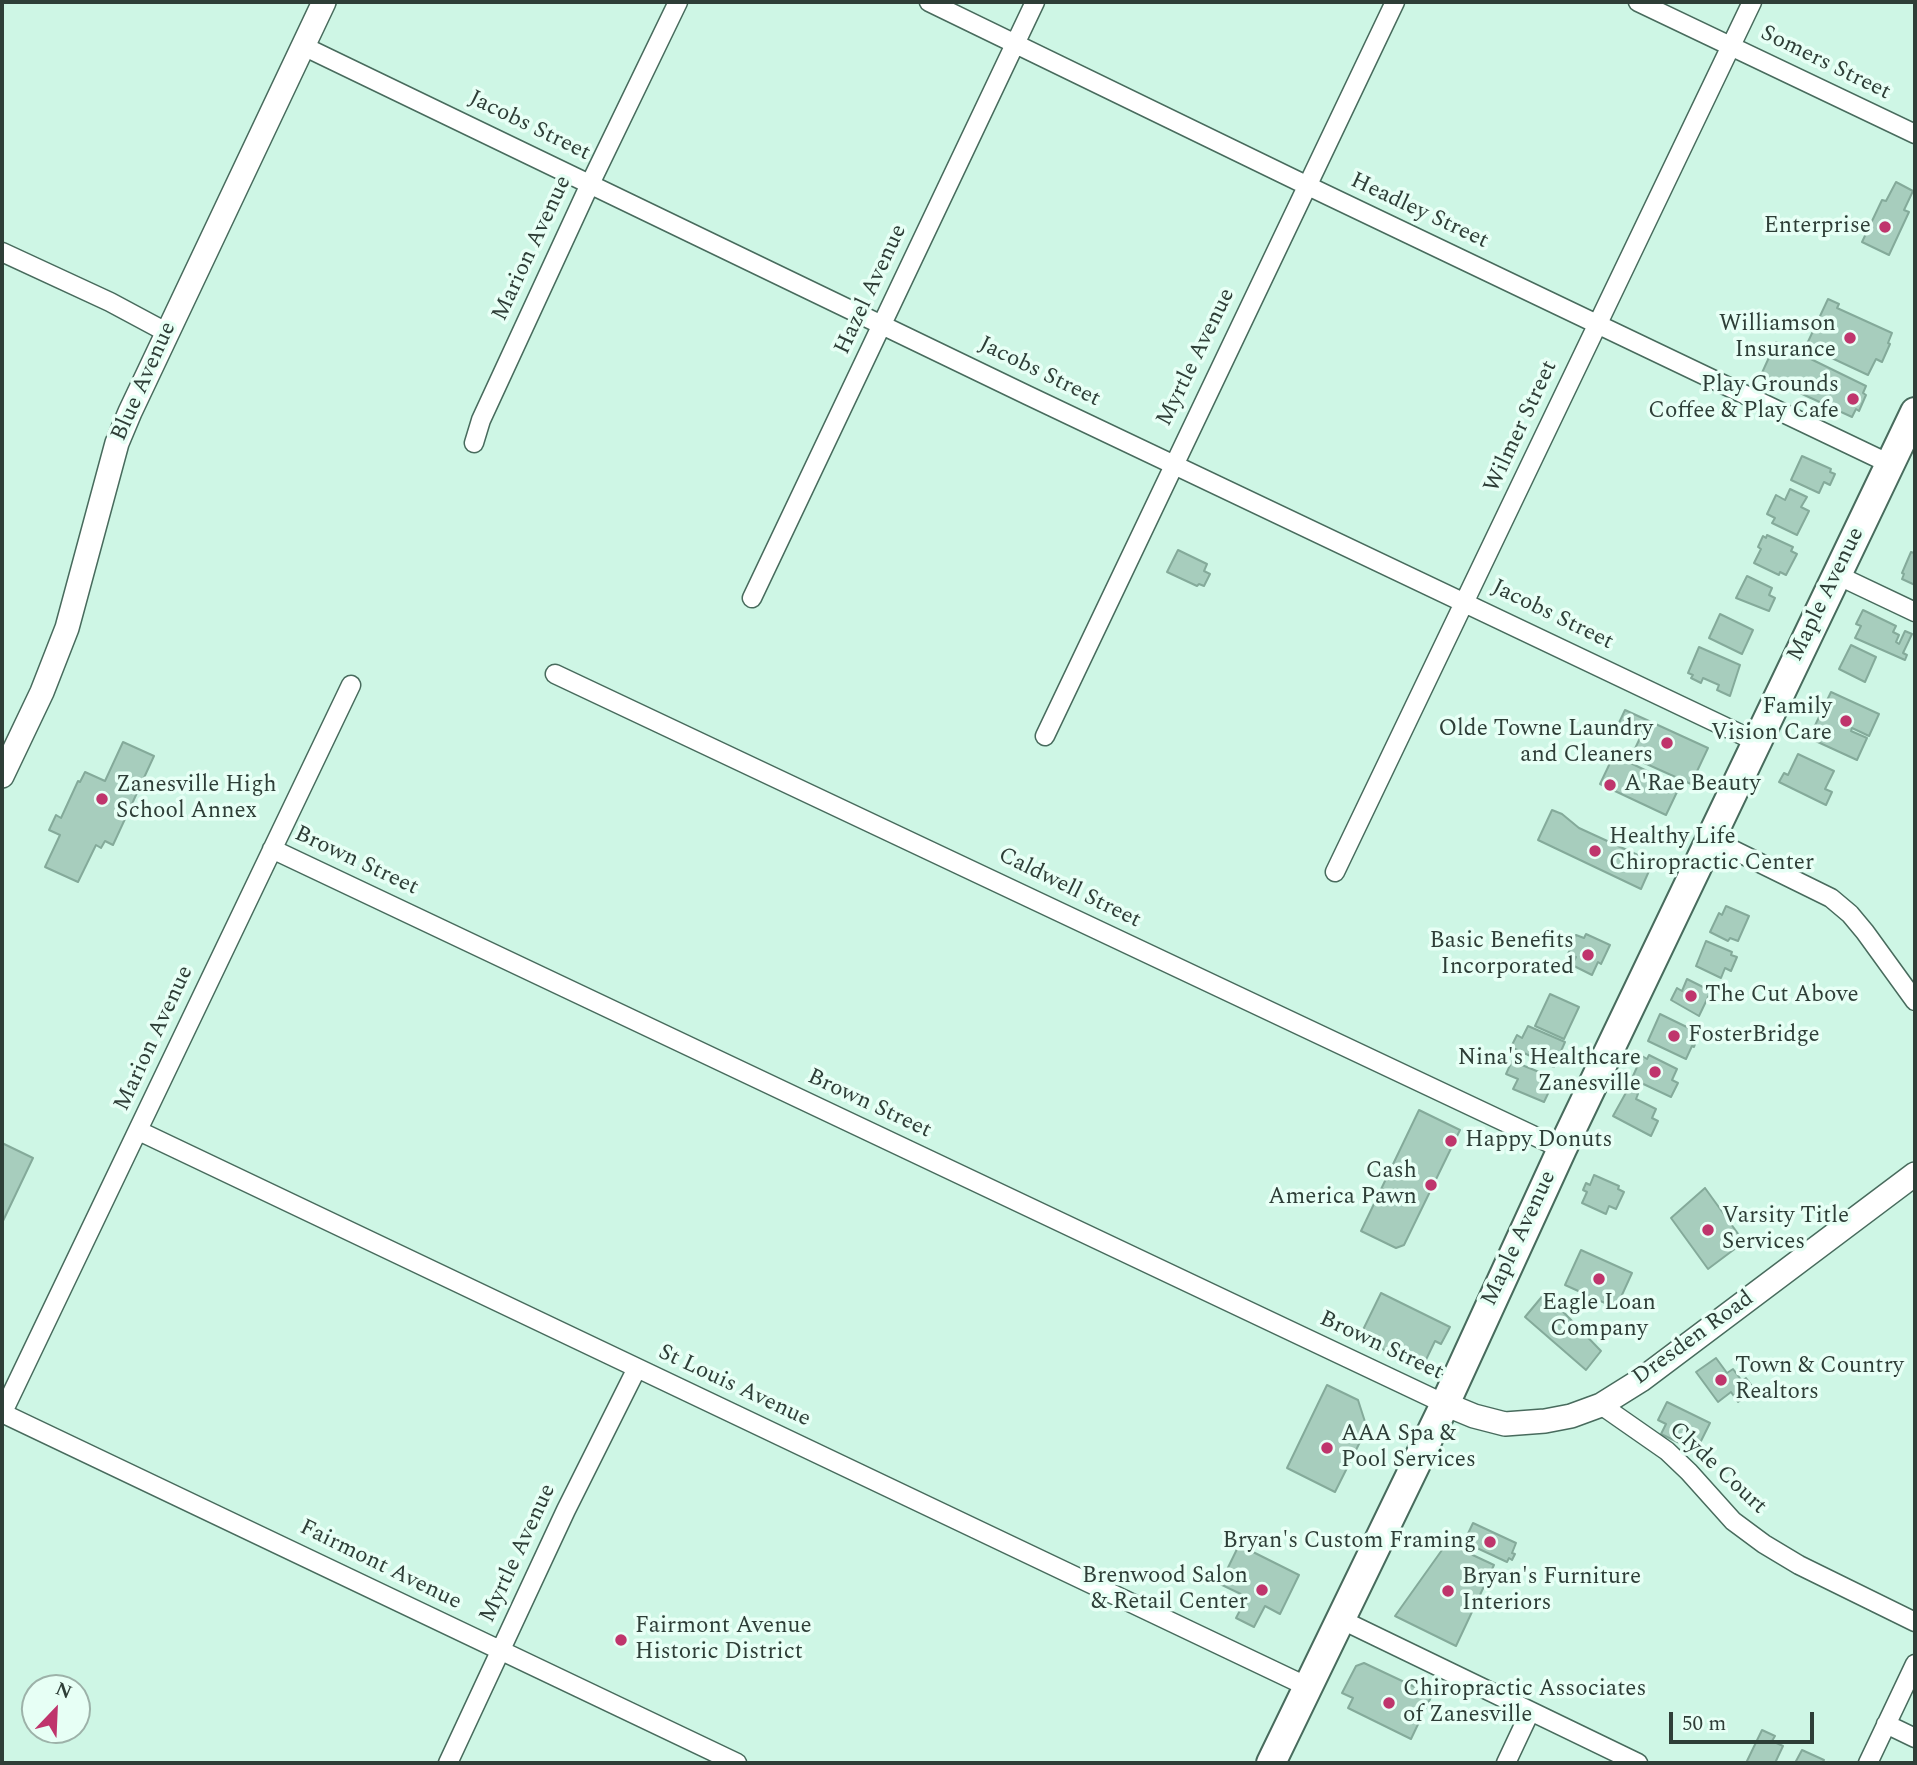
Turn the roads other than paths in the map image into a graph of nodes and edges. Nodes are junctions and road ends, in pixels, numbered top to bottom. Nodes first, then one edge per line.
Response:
1 (324, 2) edge
2 (678, 2) edge
3 (929, 2) edge
4 (1035, 2) edge
5 (1395, 2) edge
6 (1637, 2) edge
7 (1752, 2) edge
8 (1015, 44) junction
9 (303, 46) junction
10 (1730, 46) junction
11 (1915, 134) edge
12 (590, 184) junction
13 (1306, 185) junction
14 (2, 252) edge
15 (1597, 324) junction
16 (883, 326) junction
17 (166, 332) junction
18 (1915, 412) edge
19 (474, 443) dead end
20 (1173, 464) junction
21 (1890, 464) junction
22 (1837, 575) junction
23 (752, 597) dead end
24 (1466, 602) junction
25 (1915, 612) edge
26 (555, 674) dead end
27 (351, 685) dead end
28 (1045, 736) dead end
29 (1757, 742) junction
30 (2, 776) edge
31 (1711, 839) junction
32 (272, 849) junction
33 (1335, 872) dead end
34 (1915, 1000) edge
35 (139, 1131) junction
36 (1562, 1149) junction
37 (1915, 1174) edge
38 (637, 1368) junction
39 (1445, 1404) junction
40 (1601, 1405) junction
41 (2, 1413) edge
42 (1340, 1619) junction
43 (1915, 1622) edge
44 (501, 1650) junction
45 (1915, 1664) edge
46 (1308, 1687) junction
47 (1530, 1712) junction
48 (1886, 1724) junction
49 (1915, 1738) edge
50 (448, 1763) edge
51 (737, 1763) edge
52 (1271, 1763) edge
53 (1506, 1763) edge
54 (1638, 1763) edge
55 (1868, 1763) edge

1 - 9 street, Blue Avenue
2 - 12 street, Marion Avenue
3 - 8 street, Headley Street
4 - 8 street, Hazel Avenue
5 - 13 street, Myrtle Avenue
6 - 10 street, Somers Street
7 - 10 street, Wilmer Street
8 - 13 street, Headley Street
8 - 16 street, Hazel Avenue
9 - 12 street, Jacobs Street
9 - 17 street, Blue Avenue
10 - 11 street, Somers Street
10 - 15 street, Wilmer Street
12 - 16 street, Jacobs Street
12 - 19 street, Marion Avenue
13 - 15 street, Headley Street
13 - 20 street, Myrtle Avenue
14 - 17 street
15 - 21 street, Headley Street
15 - 24 street, Wilmer Street
16 - 20 street, Jacobs Street
16 - 23 street, Hazel Avenue
17 - 30 street, Blue Avenue
18 - 21 main road, Maple Avenue
20 - 24 street, Jacobs Street
20 - 28 street, Myrtle Avenue
21 - 22 main road, Maple Avenue
22 - 25 street
22 - 29 main road, Maple Avenue
24 - 29 street, Jacobs Street
24 - 33 street, Wilmer Street
26 - 36 street, Caldwell Street
27 - 32 street, Marion Avenue
29 - 31 main road, Maple Avenue
31 - 34 street
31 - 36 main road, Maple Avenue
32 - 35 street, Marion Avenue
32 - 39 street, Brown Street
35 - 38 street, St Louis Avenue
35 - 41 street, Marion Avenue
36 - 39 main road, Maple Avenue
37 - 40 street, Dresden Road
38 - 44 street, Myrtle Avenue
38 - 46 street, St Louis Avenue
39 - 40 street, Dresden Road
39 - 42 main road, Maple Avenue
40 - 43 street, Clyde Court
41 - 44 street, Fairmont Avenue
42 - 46 main road, Maple Avenue
42 - 47 street
44 - 50 street, Myrtle Avenue
44 - 51 street, Fairmont Avenue
45 - 48 street
46 - 52 main road, Maple Avenue
47 - 53 street
47 - 54 street
48 - 49 street
48 - 55 street

